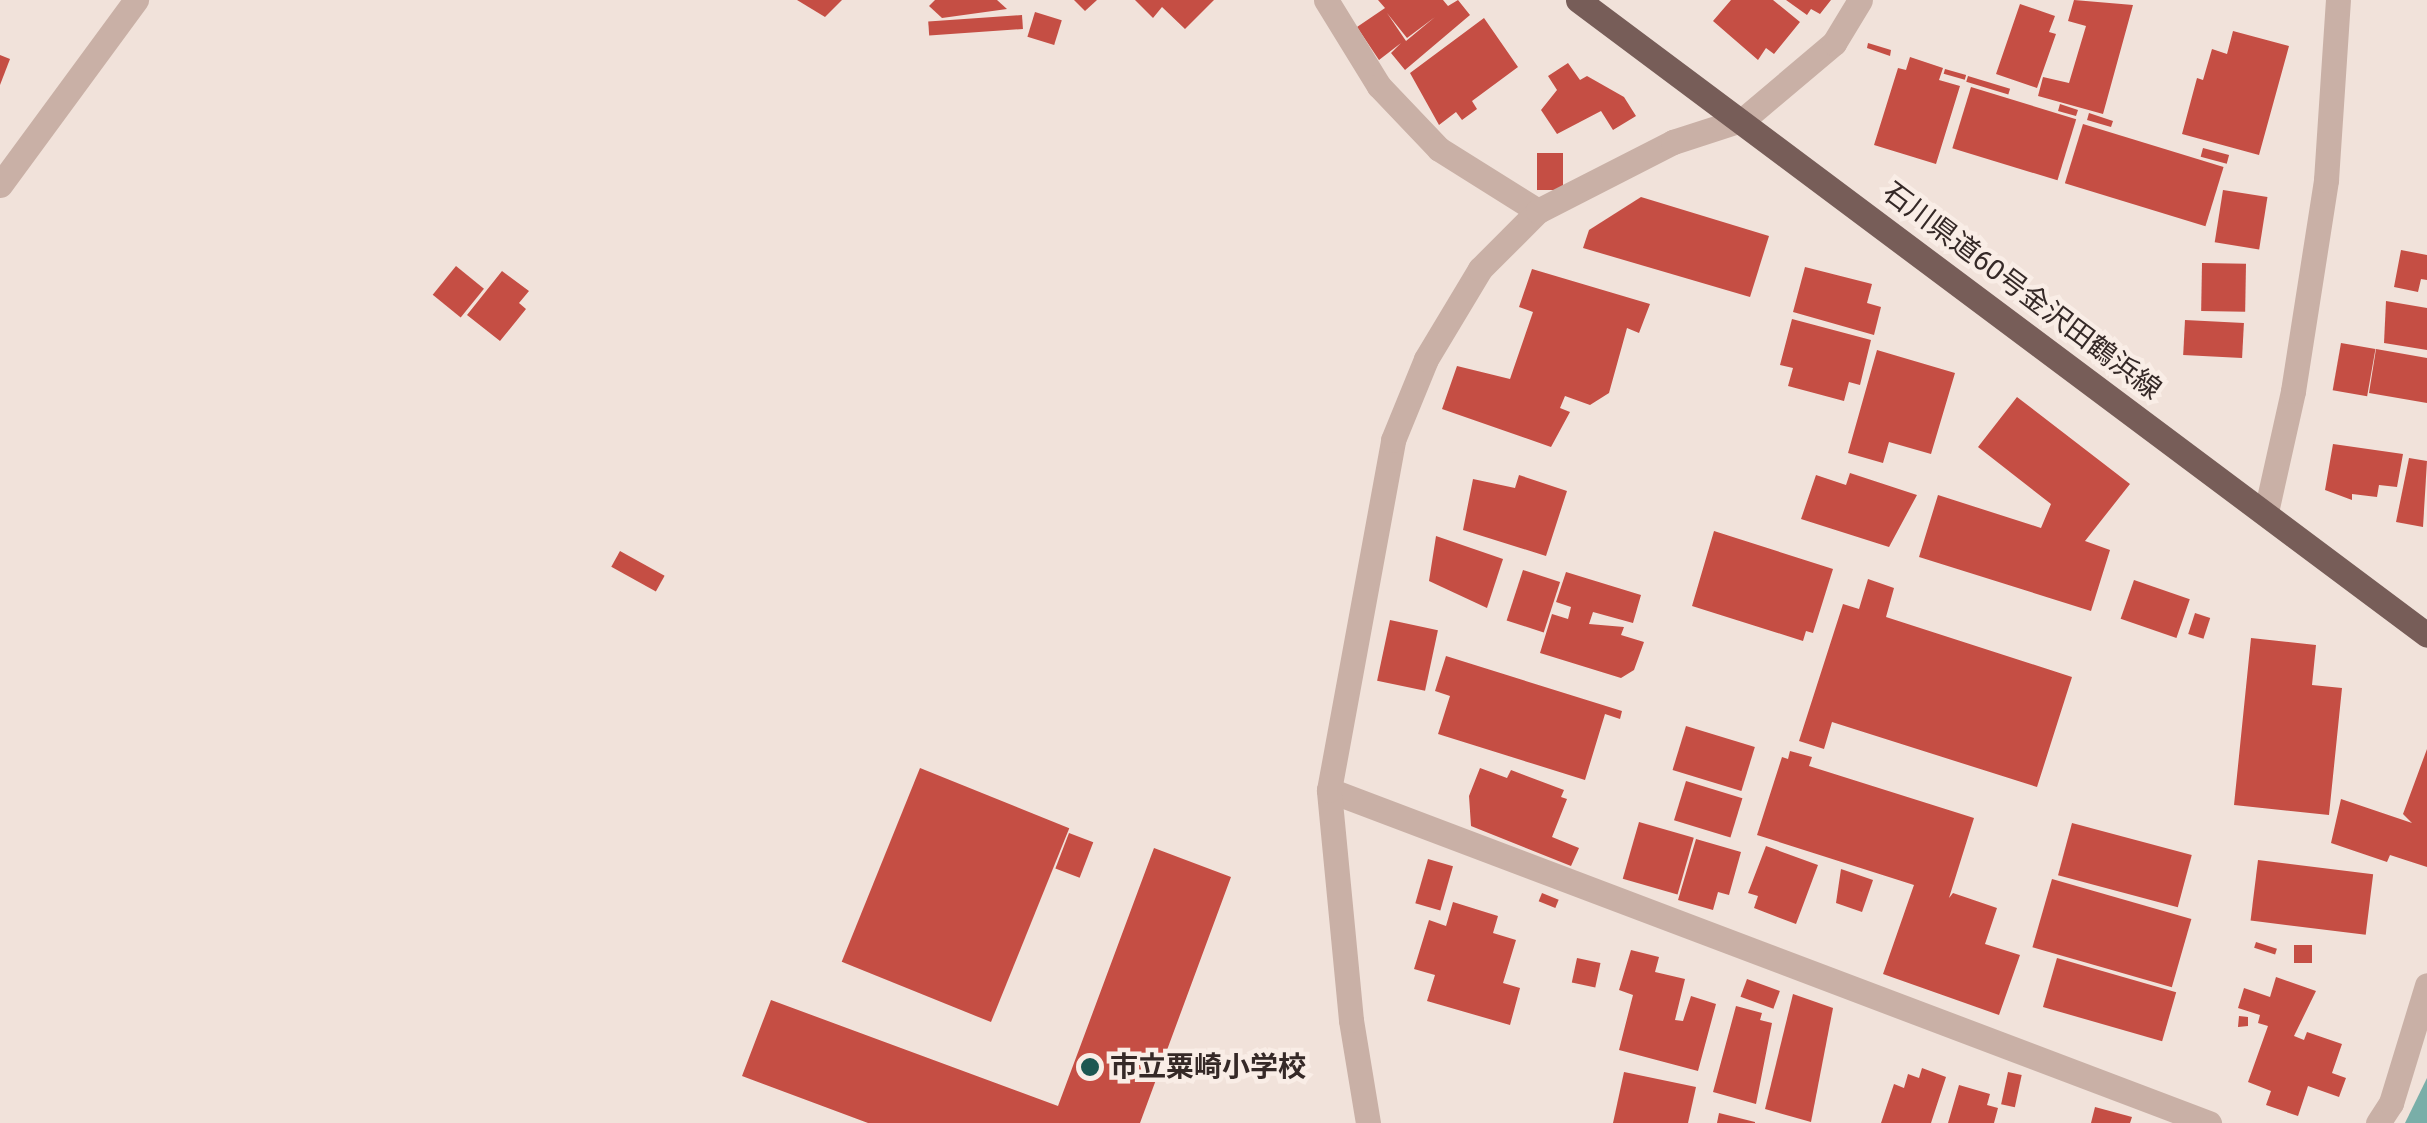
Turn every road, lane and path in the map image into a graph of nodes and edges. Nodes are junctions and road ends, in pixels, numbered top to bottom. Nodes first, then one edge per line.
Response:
1 (136, 0) edge
2 (1326, 0) edge
3 (1578, 0) edge
4 (1860, 0) edge
5 (2338, 0) edge
6 (1744, 119) junction
7 (0, 185) edge
8 (1538, 211) junction
9 (2266, 512) junction
10 (2427, 634) edge
11 (1328, 790) junction
12 (2427, 986) edge
13 (1368, 1123) edge
14 (2209, 1123) edge
15 (2378, 1123) edge

1 - 7 street
2 - 8 street
3 - 6 main road, 石川県道60号金沢田鶴浜線
4 - 6 street
5 - 9 street
6 - 8 street
6 - 9 main road, 石川県道60号金沢田鶴浜線
8 - 11 street
9 - 10 main road, 石川県道60号金沢田鶴浜線
11 - 13 street
11 - 14 street
12 - 15 street

